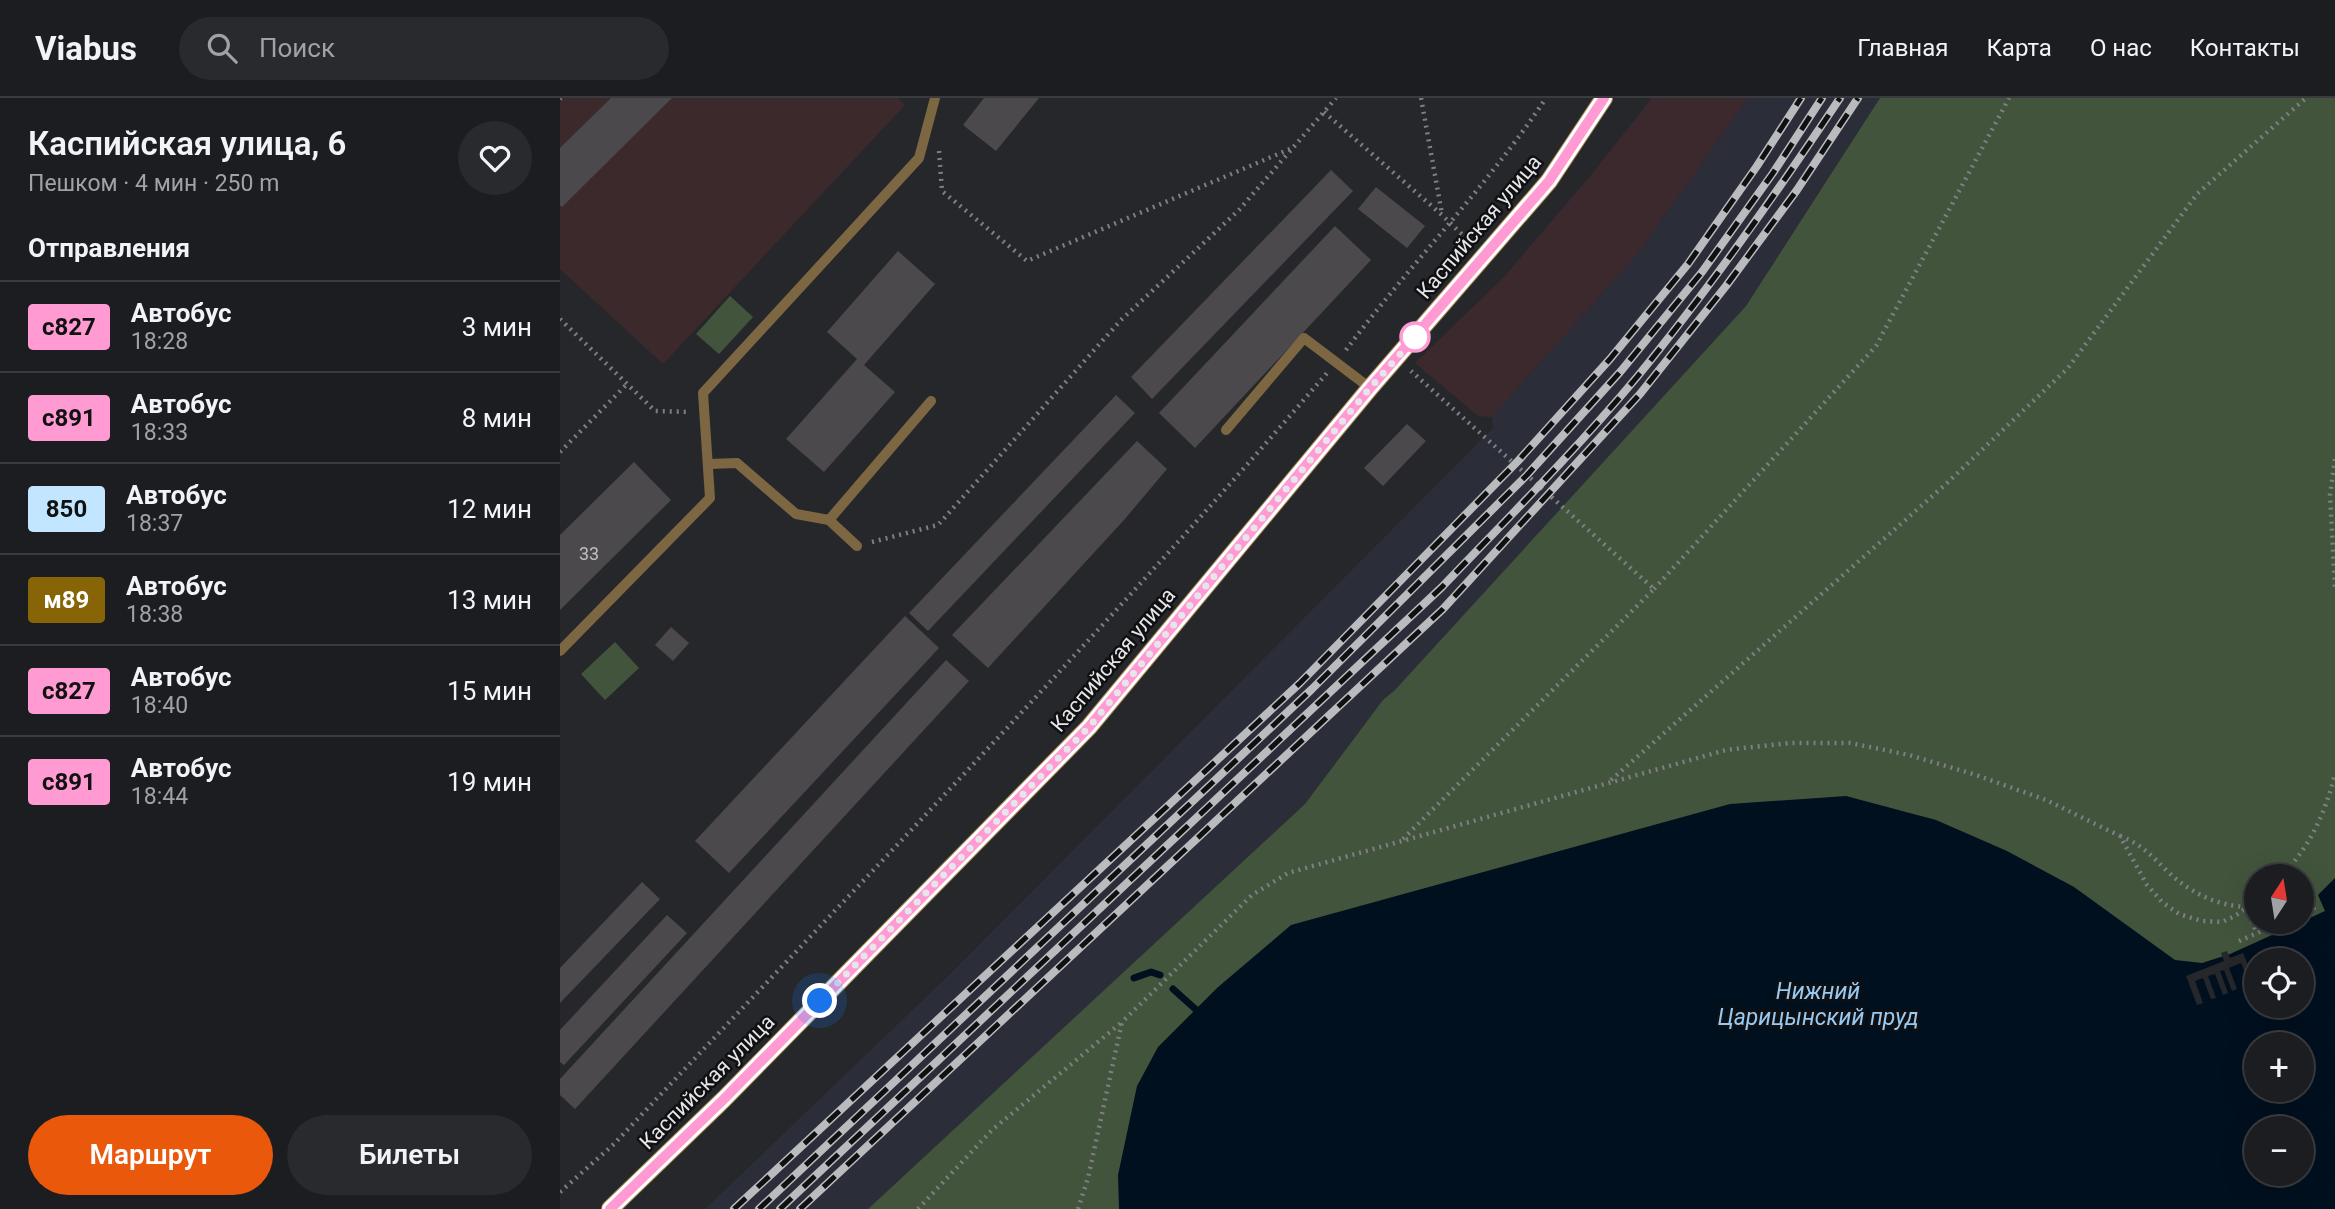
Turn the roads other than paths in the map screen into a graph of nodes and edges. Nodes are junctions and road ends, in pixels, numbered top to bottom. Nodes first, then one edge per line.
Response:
1 (936, 98) edge
2 (1604, 98) edge
3 (1370, 388) junction
4 (931, 401) dead end
5 (1226, 430) dead end
6 (709, 464) junction
7 (829, 520) junction
8 (857, 545) road end
9 (560, 651) edge
10 (610, 1209) edge

1 - 6 lane
2 - 3 main road, Каспийская улица
3 - 5 lane
3 - 10 main road, Каспийская улица
4 - 7 lane
6 - 7 lane
6 - 9 lane
7 - 8 lane

